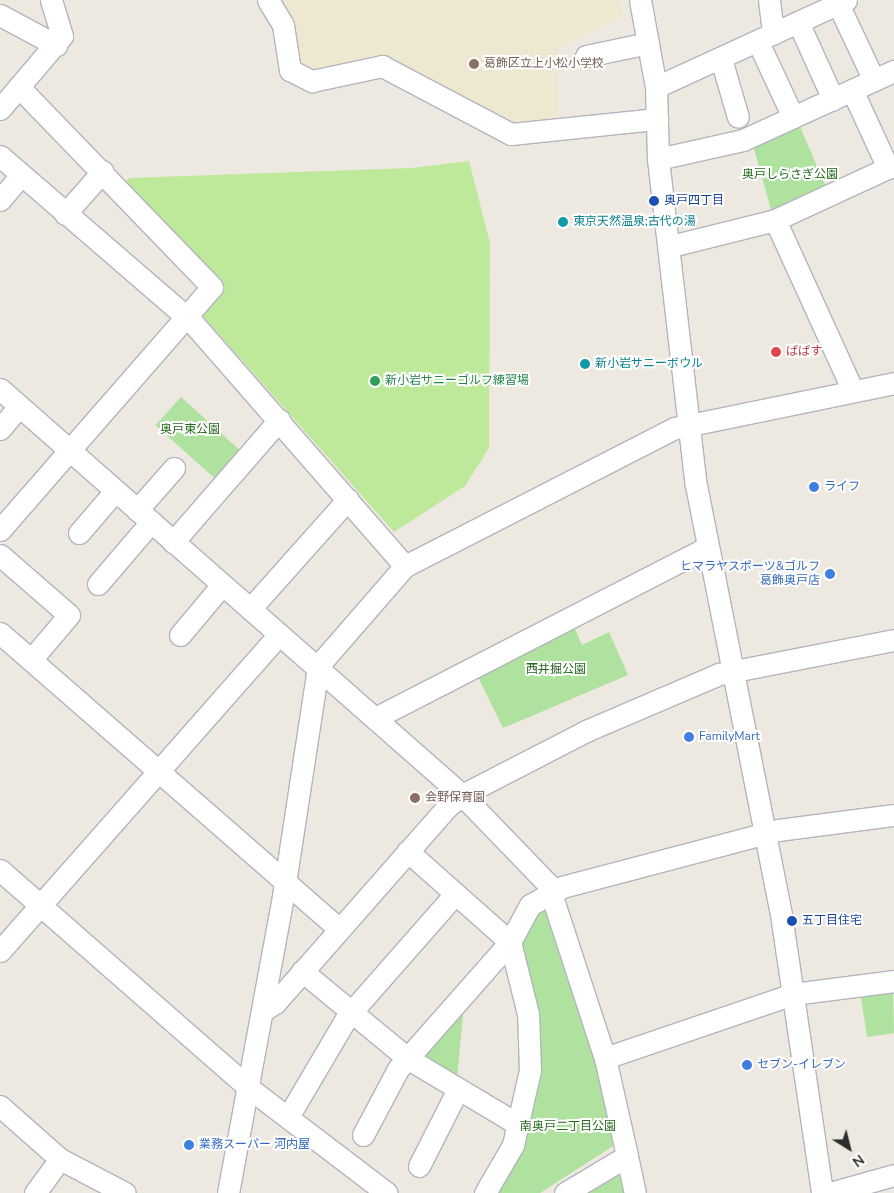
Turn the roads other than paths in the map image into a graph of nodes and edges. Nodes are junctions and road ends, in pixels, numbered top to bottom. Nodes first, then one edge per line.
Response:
1 (50, 0) edge
2 (268, 0) edge
3 (640, 0) edge
4 (769, 0) edge
5 (842, 2) edge
6 (0, 15) edge
7 (798, 22) junction
8 (765, 38) junction
9 (648, 43) junction
10 (56, 45) junction
11 (586, 56) dead end
12 (721, 59) junction
13 (894, 71) edge
14 (874, 80) junction
15 (19, 87) junction
16 (656, 87) junction
17 (852, 90) junction
18 (833, 99) junction
19 (0, 109) edge
20 (738, 117) dead end
21 (793, 118) junction
22 (657, 119) junction
23 (0, 156) edge
24 (658, 159) junction
25 (891, 167) edge
26 (103, 171) junction
27 (21, 175) junction
28 (0, 200) edge
29 (66, 214) junction
30 (775, 220) junction
31 (671, 246) junction
32 (183, 316) junction
33 (894, 383) edge
34 (0, 389) edge
35 (853, 391) junction
36 (19, 406) junction
37 (279, 420) junction
38 (688, 424) junction
39 (0, 430) edge
40 (69, 450) junction
41 (174, 468) dead end
42 (115, 491) junction
43 (348, 499) junction
44 (144, 516) junction
45 (0, 530) edge
46 (79, 533) dead end
47 (174, 542) junction
48 (708, 547) junction
49 (0, 555) edge
50 (406, 566) junction
51 (98, 584) dead end
52 (222, 585) junction
53 (250, 609) junction
54 (0, 633) edge
55 (180, 634) dead end
56 (279, 634) junction
57 (894, 640) edge
58 (31, 660) junction
59 (318, 666) junction
60 (733, 670) junction
61 (375, 718) junction
62 (158, 771) junction
63 (462, 795) junction
64 (894, 815) edge
65 (765, 834) junction
66 (407, 852) junction
67 (0, 870) edge
68 (283, 879) junction
69 (552, 892) junction
70 (456, 894) junction
71 (40, 905) junction
72 (339, 929) junction
73 (510, 942) junction
74 (0, 951) edge
75 (302, 971) junction
76 (894, 981) edge
77 (793, 994) junction
78 (262, 1011) junction
79 (352, 1012) junction
80 (406, 1058) junction
81 (605, 1058) junction
82 (249, 1088) junction
83 (458, 1089) junction
84 (0, 1106) edge
85 (288, 1117) junction
86 (519, 1125) junction
87 (363, 1135) dead end
88 (627, 1156) junction
89 (60, 1158) junction
90 (419, 1166) dead end
91 (894, 1175) edge
92 (35, 1193) edge
93 (125, 1193) edge
94 (228, 1193) edge
95 (387, 1193) edge
96 (485, 1193) edge
97 (566, 1193) edge
98 (635, 1193) edge
99 (822, 1193) edge
100 (830, 1193) edge

1 - 10 street
2 - 22 street
3 - 9 street
4 - 8 street
5 - 7 street
5 - 14 street
6 - 10 street
7 - 8 street
7 - 18 street
8 - 12 street
8 - 21 street
9 - 11 street
9 - 16 street
10 - 15 street
12 - 16 street
12 - 20 street
13 - 14 street
14 - 17 street
15 - 19 street
15 - 26 street
16 - 22 street
17 - 18 street
17 - 25 street
18 - 21 street
21 - 24 street
22 - 24 street
23 - 27 street
24 - 31 street
25 - 30 street
26 - 29 street
26 - 32 street
27 - 28 street
27 - 29 street
29 - 32 street
30 - 31 street
30 - 35 street
31 - 38 street
32 - 37 street
32 - 40 street
33 - 35 street
34 - 36 street
35 - 38 street
36 - 39 street
36 - 40 street
37 - 43 street
37 - 47 street
38 - 48 street
38 - 50 street
40 - 42 street
40 - 45 street
41 - 44 street
42 - 44 street
42 - 46 street
43 - 50 street
43 - 53 street
44 - 47 street
44 - 51 street
47 - 52 street
48 - 60 street
48 - 61 street
49 - 58 street
50 - 59 street
52 - 53 street
52 - 55 street
53 - 56 street
54 - 58 street
56 - 59 street
56 - 62 street
57 - 60 street
58 - 62 street
59 - 61 street
59 - 68 street
60 - 63 street
60 - 65 street
61 - 63 street
62 - 68 street
62 - 71 street
63 - 66 street
63 - 69 street
64 - 65 street
65 - 69 street
65 - 77 street
66 - 70 street
66 - 72 street
67 - 71 street
68 - 72 street
68 - 78 street
69 - 73 street
69 - 81 street
70 - 73 street
70 - 79 street
71 - 74 street
71 - 82 street
72 - 75 street
73 - 80 street
73 - 86 street
75 - 78 street
75 - 79 street
76 - 77 street
77 - 81 street
77 - 99 street
78 - 82 street
79 - 80 street
79 - 85 street
80 - 83 street
80 - 87 street
81 - 88 street
82 - 85 street
82 - 94 street
83 - 86 street
83 - 90 street
84 - 89 street
85 - 95 street
86 - 96 street
88 - 97 street
88 - 98 street
89 - 92 street
89 - 93 street
91 - 100 street

